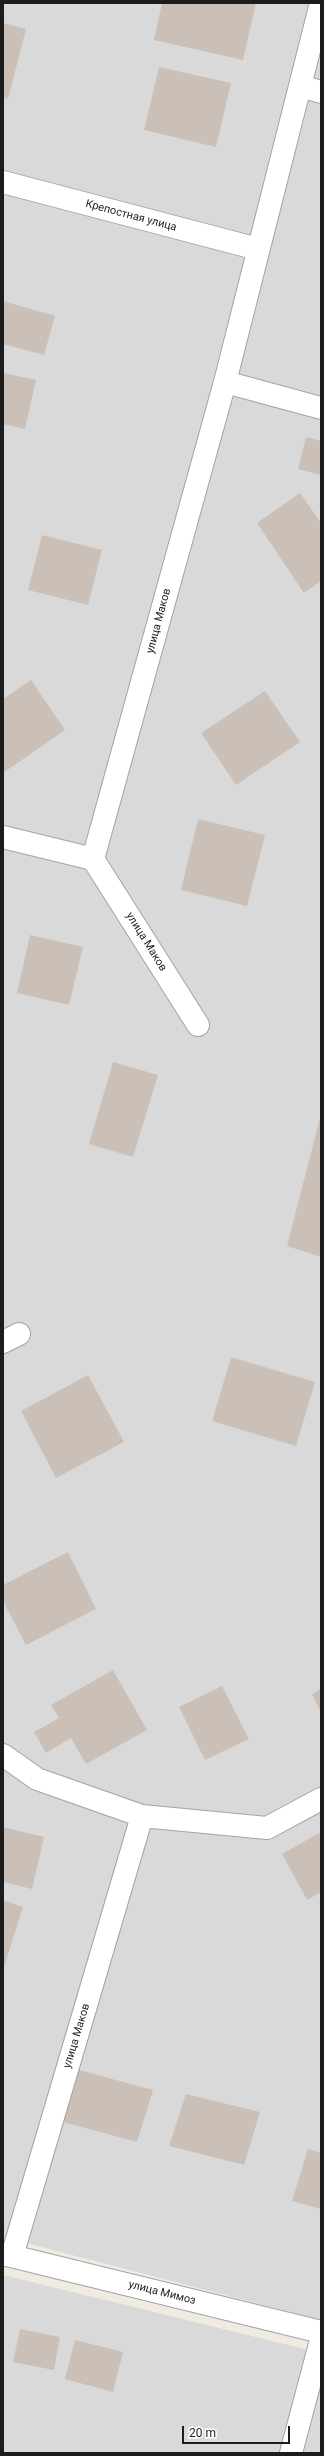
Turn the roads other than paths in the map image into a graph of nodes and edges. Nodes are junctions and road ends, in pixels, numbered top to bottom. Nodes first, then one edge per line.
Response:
1 (321, 3) edge
2 (300, 86) junction
3 (321, 92) edge
4 (3, 182) edge
5 (258, 249) junction
6 (225, 382) junction
7 (321, 408) edge
8 (3, 837) edge
9 (93, 859) junction
10 (198, 1025) dead end
11 (3, 1755) edge
12 (321, 1799) edge
13 (142, 1816) junction
14 (7, 2255) edge
15 (321, 2332) edge
16 (321, 2340) edge
17 (291, 2453) edge

1 - 2 street
2 - 3 street
2 - 5 street
4 - 5 street, Крепостная улица
5 - 6 street
6 - 7 street
6 - 9 street, улица Маков
8 - 9 street
9 - 10 street, улица Маков
11 - 13 street
12 - 13 street
13 - 14 street, улица Маков
14 - 15 street, улица Мимоз
16 - 17 street

